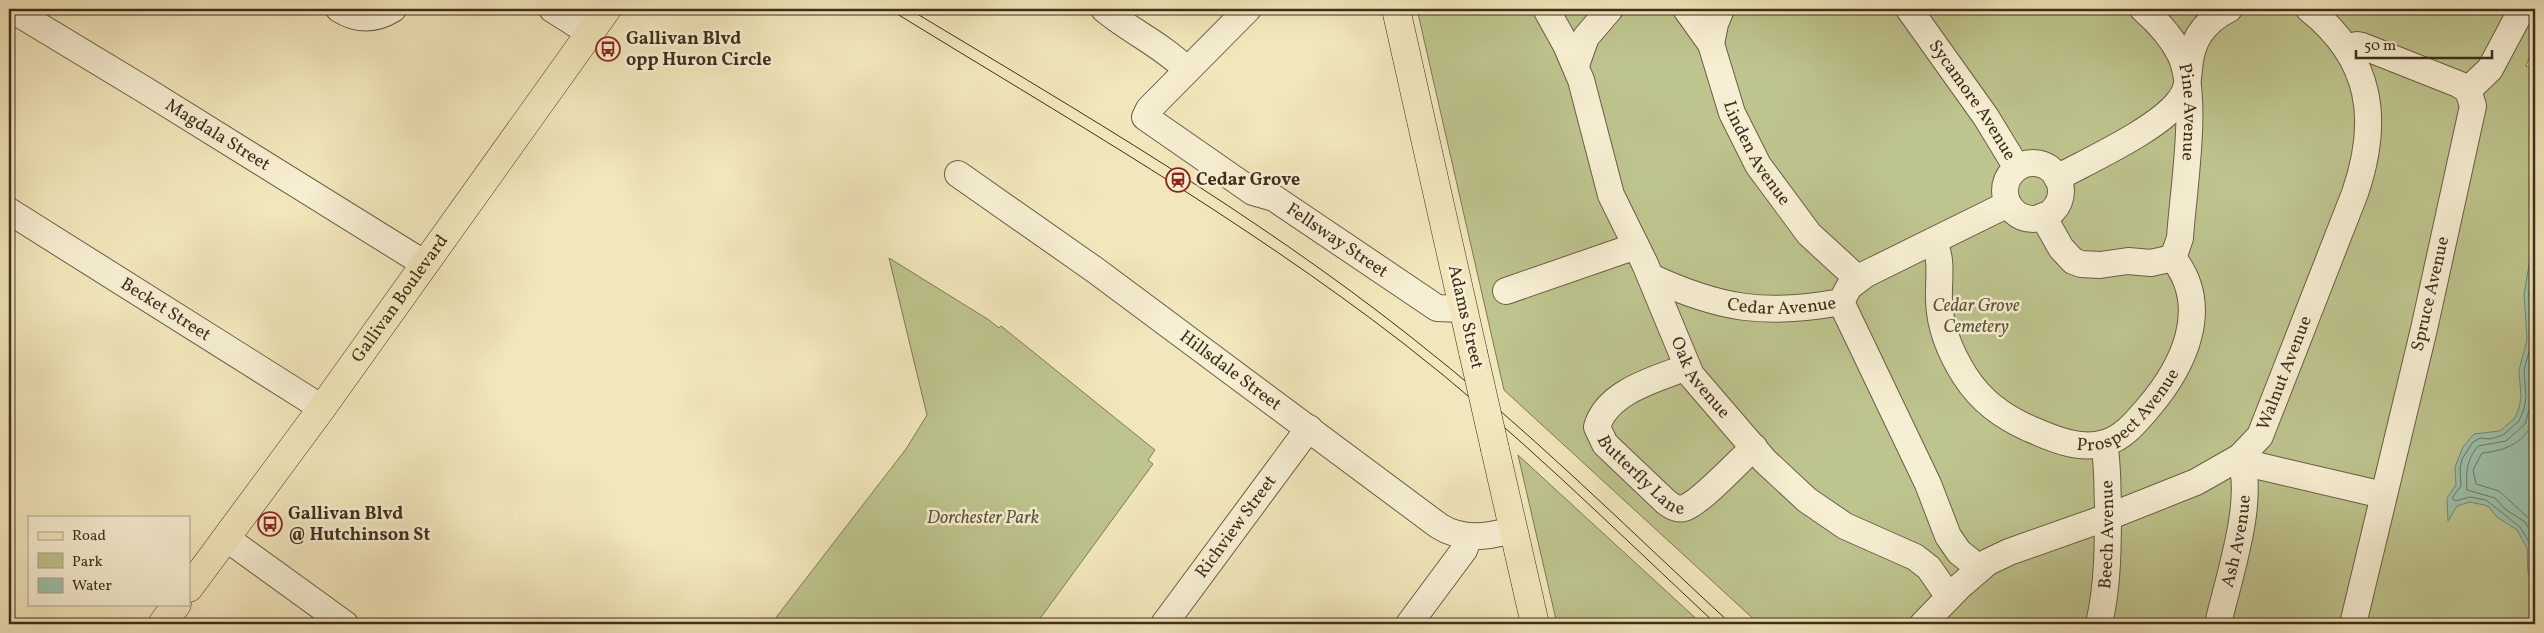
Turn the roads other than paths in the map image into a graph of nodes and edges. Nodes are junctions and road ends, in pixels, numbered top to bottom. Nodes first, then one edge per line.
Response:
1 (11, 9) edge
2 (339, 9) edge
3 (393, 9) edge
4 (552, 9) edge
5 (607, 9) edge
6 (1104, 9) edge
7 (1248, 9) edge
8 (1396, 9) edge
9 (1546, 9) edge
10 (1610, 9) edge
11 (1686, 9) edge
12 (1721, 9) edge
13 (1909, 9) edge
14 (2143, 9) edge
15 (2229, 9) edge
16 (2309, 9) edge
17 (2522, 9) edge
18 (590, 33) junction
19 (1711, 44) junction
20 (2347, 48) junction
21 (1576, 65) junction
22 (1186, 69) junction
23 (2188, 79) junction
24 (2468, 90) junction
25 (2018, 168) junction
26 (958, 174) dead end
27 (2057, 178) junction
28 (2008, 204) junction
29 (9, 211) edge
30 (2043, 216) junction
31 (1934, 242) junction
32 (1636, 246) junction
33 (2173, 258) junction
34 (425, 264) junction
35 (1651, 277) junction
36 (1858, 279) junction
37 (1506, 291) dead end
38 (1841, 302) junction
39 (1464, 309) junction
40 (1687, 367) junction
41 (322, 408) junction
42 (1309, 428) junction
43 (2104, 444) junction
44 (1754, 447) junction
45 (2240, 457) junction
46 (2383, 495) junction
47 (2108, 517) junction
48 (1513, 530) junction
49 (1469, 537) junction
50 (226, 538) junction
51 (1953, 545) junction
52 (1929, 568) junction
53 (1979, 568) junction
54 (190, 587) edge
55 (1948, 597) junction
56 (176, 606) edge
57 (162, 624) edge
58 (345, 624) edge
59 (1164, 624) edge
60 (1409, 624) edge
61 (1535, 624) edge
62 (1923, 624) edge
63 (2098, 624) edge
64 (2218, 624) edge
65 (2353, 624) edge

1 - 34 street, Magdala Street
2 - 3 street
4 - 18 street
5 - 18 main road, Gallivan Boulevard
6 - 22 street
7 - 22 street
8 - 39 main road, Adams Street
9 - 21 street, Oak Avenue
10 - 21 street
11 - 19 street, Linden Avenue
12 - 19 street
13 - 25 street, Sycamore Avenue
14 - 23 street, Pine Avenue
15 - 23 street
16 - 20 street, Walnut Avenue
17 - 24 street
18 - 34 main road, Gallivan Boulevard
19 - 36 street, Linden Avenue
20 - 24 street
20 - 45 street, Walnut Avenue
21 - 32 street, Oak Avenue
22 - 39 street, Fellsway Street
23 - 27 street
23 - 33 street, Pine Avenue
24 - 46 street, Spruce Avenue
25 - 27 street
25 - 28 street
26 - 42 street, Hillsdale Street
27 - 30 street
28 - 30 street
28 - 31 street, Cedar Avenue
29 - 41 street, Becket Street
30 - 33 street
31 - 36 street, Cedar Avenue
31 - 43 street, Prospect Avenue
32 - 35 street, Oak Avenue
32 - 37 street
33 - 43 street, Prospect Avenue
34 - 41 main road, Gallivan Boulevard
35 - 38 street, Cedar Avenue
35 - 40 street, Oak Avenue
36 - 38 street, Cedar Avenue
38 - 51 street
39 - 48 main road, Adams Street, bridge
40 - 44 street, Oak Avenue
40 - 44 street, Butterfly Lane
41 - 50 main road, Gallivan Boulevard
42 - 49 street, Hillsdale Street
42 - 59 street, Richview Street
43 - 47 street, Beech Avenue
44 - 52 street, Oak Avenue
45 - 46 street
45 - 47 street, Walnut Avenue
45 - 64 street, Ash Avenue
46 - 65 street, Spruce Avenue
47 - 53 street, Walnut Avenue
47 - 63 street, Beech Avenue
48 - 49 street, Hillsdale Street
48 - 61 main road, Adams Street
49 - 60 street
50 - 54 main road, Gallivan Boulevard
50 - 58 street
51 - 52 street
51 - 53 street
52 - 55 street, Oak Avenue
53 - 55 street, Walnut Avenue
55 - 62 street, Walnut Avenue
56 - 57 main road

